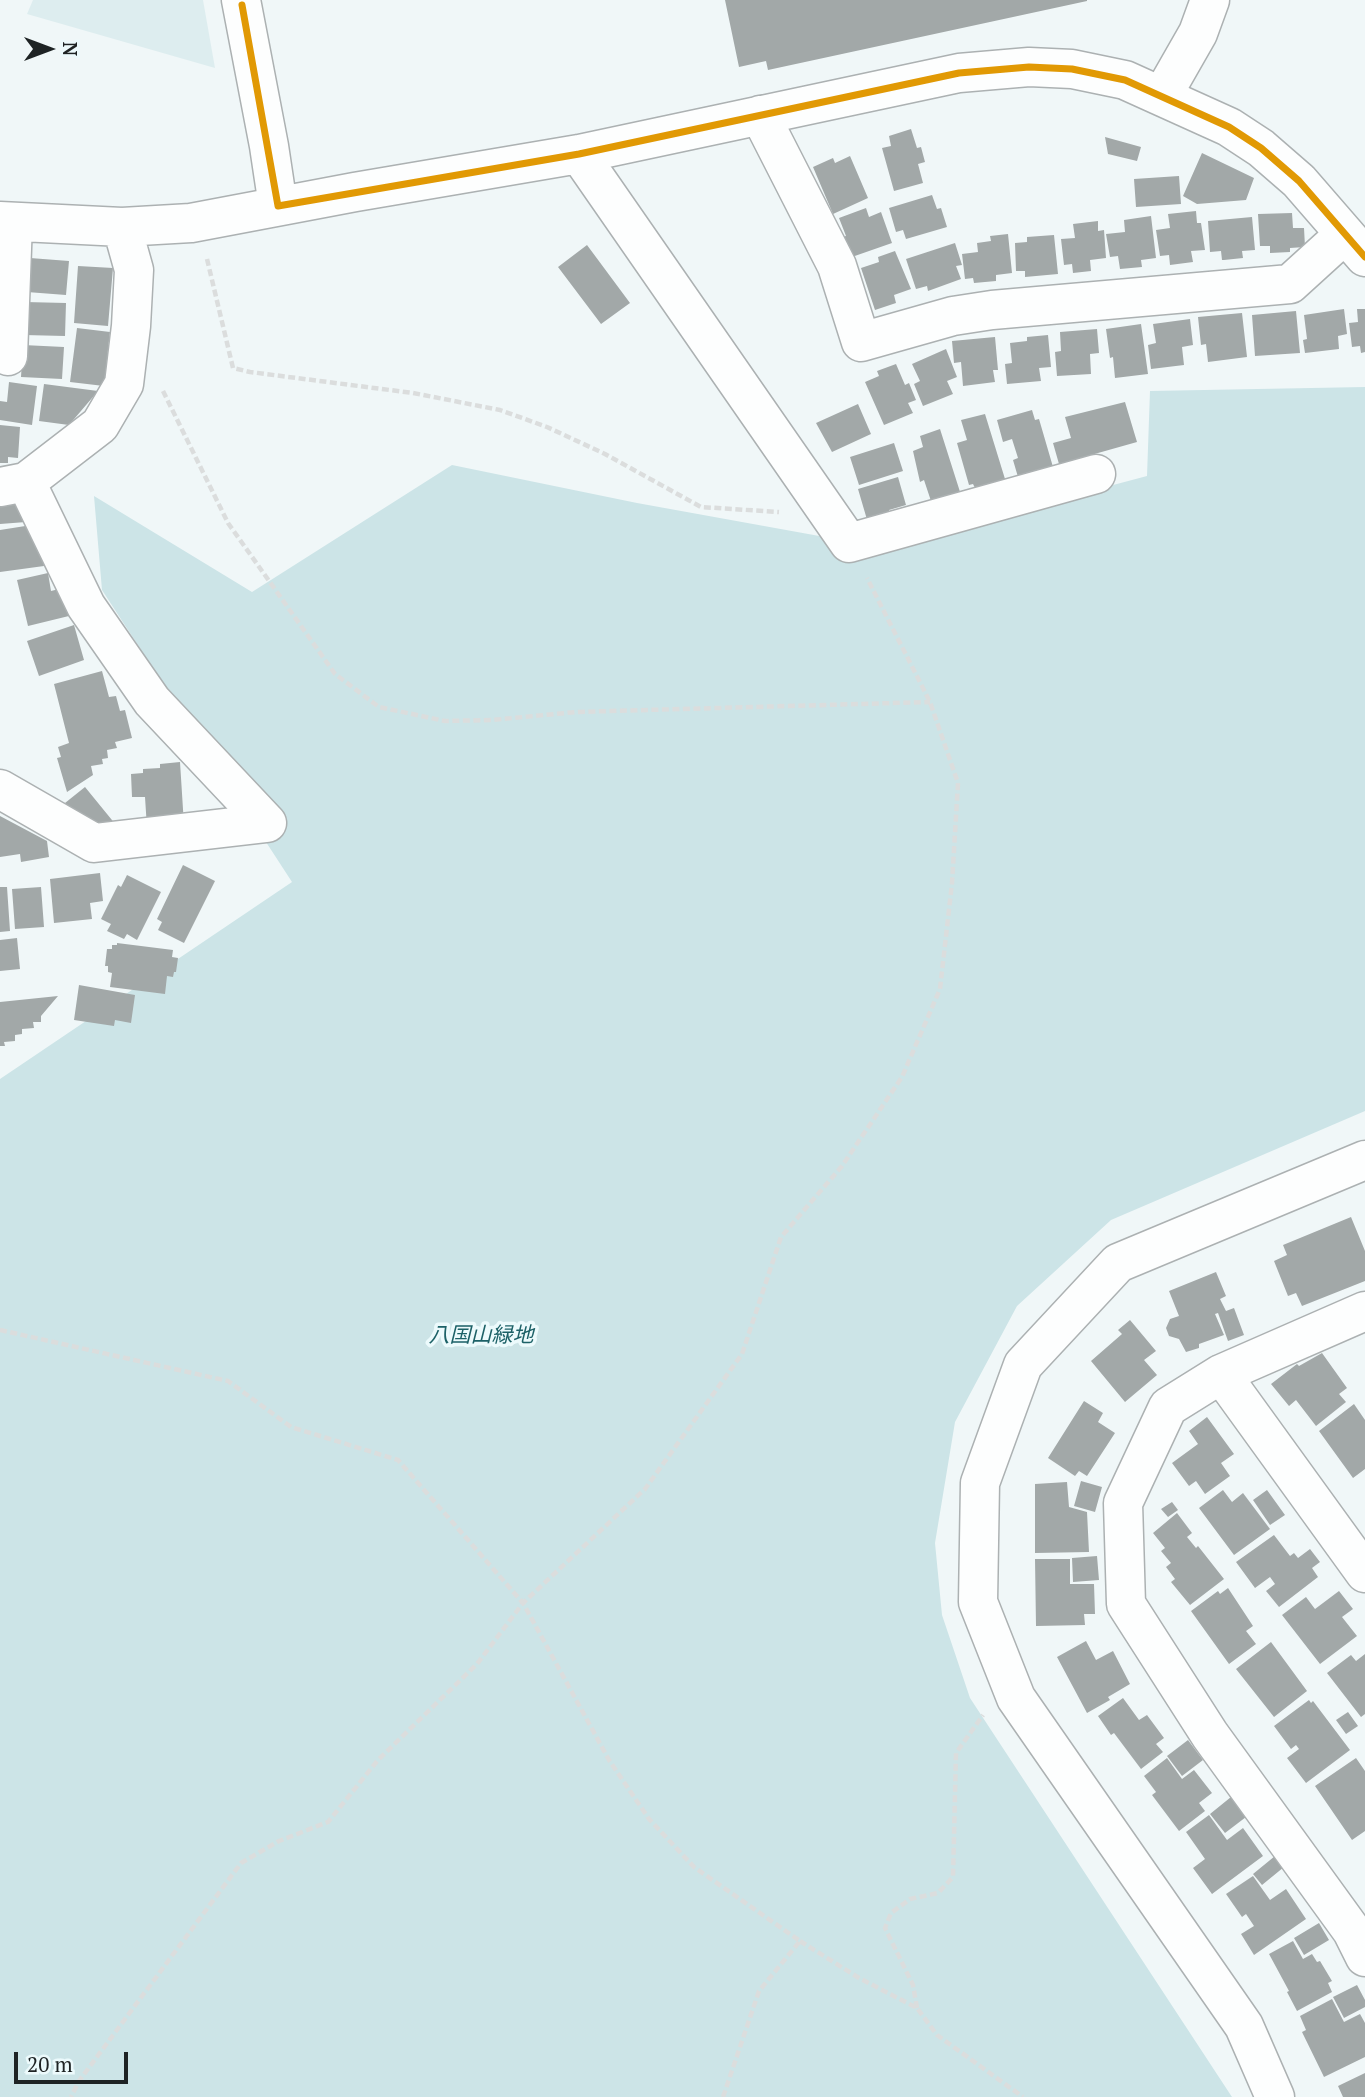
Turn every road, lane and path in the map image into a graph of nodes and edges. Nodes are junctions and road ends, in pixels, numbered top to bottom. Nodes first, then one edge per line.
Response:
1 (241, 0) edge
2 (1210, 0) edge
3 (1162, 96) junction
4 (760, 115) junction
5 (579, 154) junction
6 (278, 206) junction
7 (7, 221) edge
8 (122, 227) junction
9 (1355, 245) edge
10 (205, 252) dead end
11 (8, 356) dead end
12 (162, 388) dead end
13 (1096, 474) dead end
14 (13, 484) edge
15 (782, 512) dead end
16 (849, 543) junction
17 (930, 702) junction
18 (0, 789) edge
19 (1365, 1160) edge
20 (1365, 1311) edge
21 (0, 1330) edge
22 (1221, 1374) junction
23 (1365, 1573) edge
24 (523, 1603) junction
25 (985, 1711) dead end
26 (800, 1941) junction
27 (1365, 1956) edge
28 (917, 2008) junction
29 (71, 2097) edge
30 (723, 2097) edge
31 (1023, 2097) edge
32 (1275, 2097) edge

1 - 6 street
2 - 3 street
3 - 4 street
3 - 9 street
4 - 5 street
4 - 9 street
5 - 6 street
5 - 16 street
6 - 8 street
7 - 8 street
7 - 11 street
8 - 14 street
10 - 15 path
12 - 17 path
13 - 16 street
14 - 18 street
16 - 17 path
17 - 24 path
19 - 32 street
20 - 22 street
21 - 24 path
22 - 23 street
22 - 27 street
24 - 26 path
24 - 29 path
25 - 28 path
26 - 28 path
26 - 30 path
28 - 31 path

